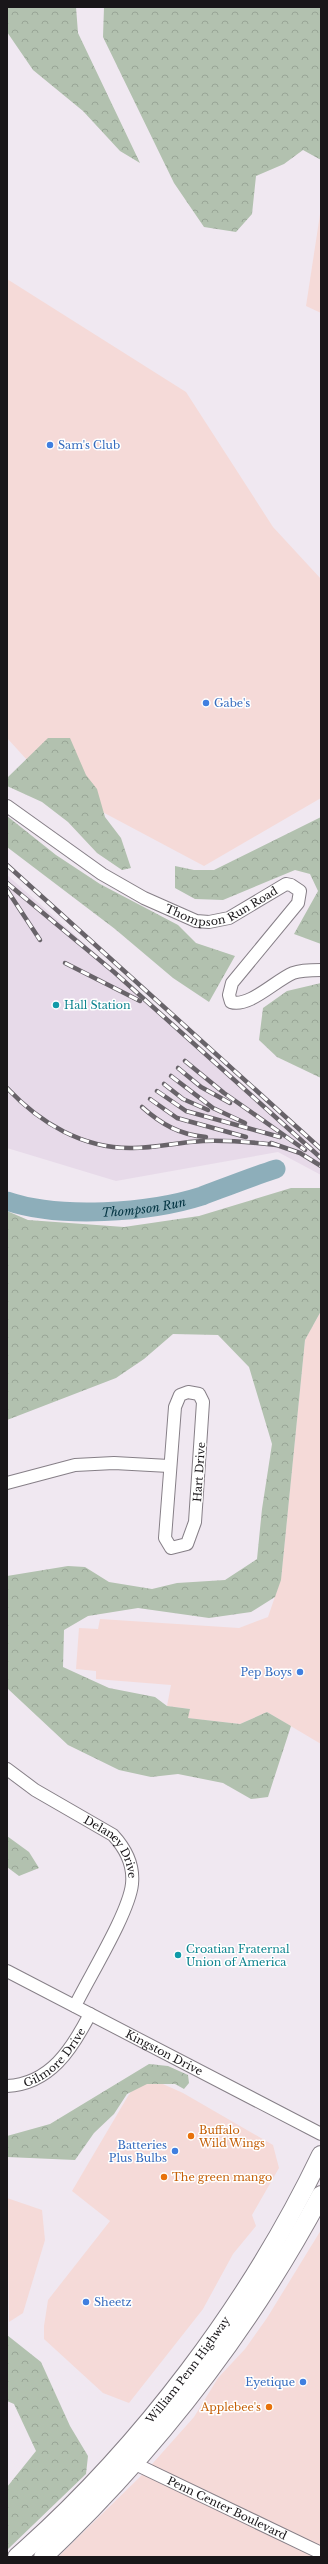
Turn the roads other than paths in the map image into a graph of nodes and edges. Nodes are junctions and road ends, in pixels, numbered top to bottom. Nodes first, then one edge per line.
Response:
1 (7, 806) edge
2 (321, 970) edge
3 (169, 1466) junction
4 (7, 1483) edge
5 (7, 1769) edge
6 (7, 1971) edge
7 (74, 2006) junction
8 (90, 2014) junction
9 (7, 2086) edge
10 (321, 2134) edge
11 (321, 2155) edge
12 (321, 2195) edge
13 (119, 2453) junction
14 (134, 2463) junction
15 (321, 2553) edge
16 (17, 2557) edge
17 (43, 2557) edge

1 - 2 street, Thompson Run Road
3 - 3 street, Hart Drive
3 - 4 street
5 - 7 street, Delaney Drive
6 - 7 street, Kingston Drive
7 - 8 street, Kingston Drive
8 - 9 street, Gilmore Drive
8 - 10 street, Kingston Drive
11 - 13 highway, William Penn Highway
12 - 14 highway, William Penn Highway
13 - 14 street, Penn Center Boulevard
13 - 16 highway, William Penn Highway
14 - 15 street, Penn Center Boulevard
14 - 17 highway, William Penn Highway

